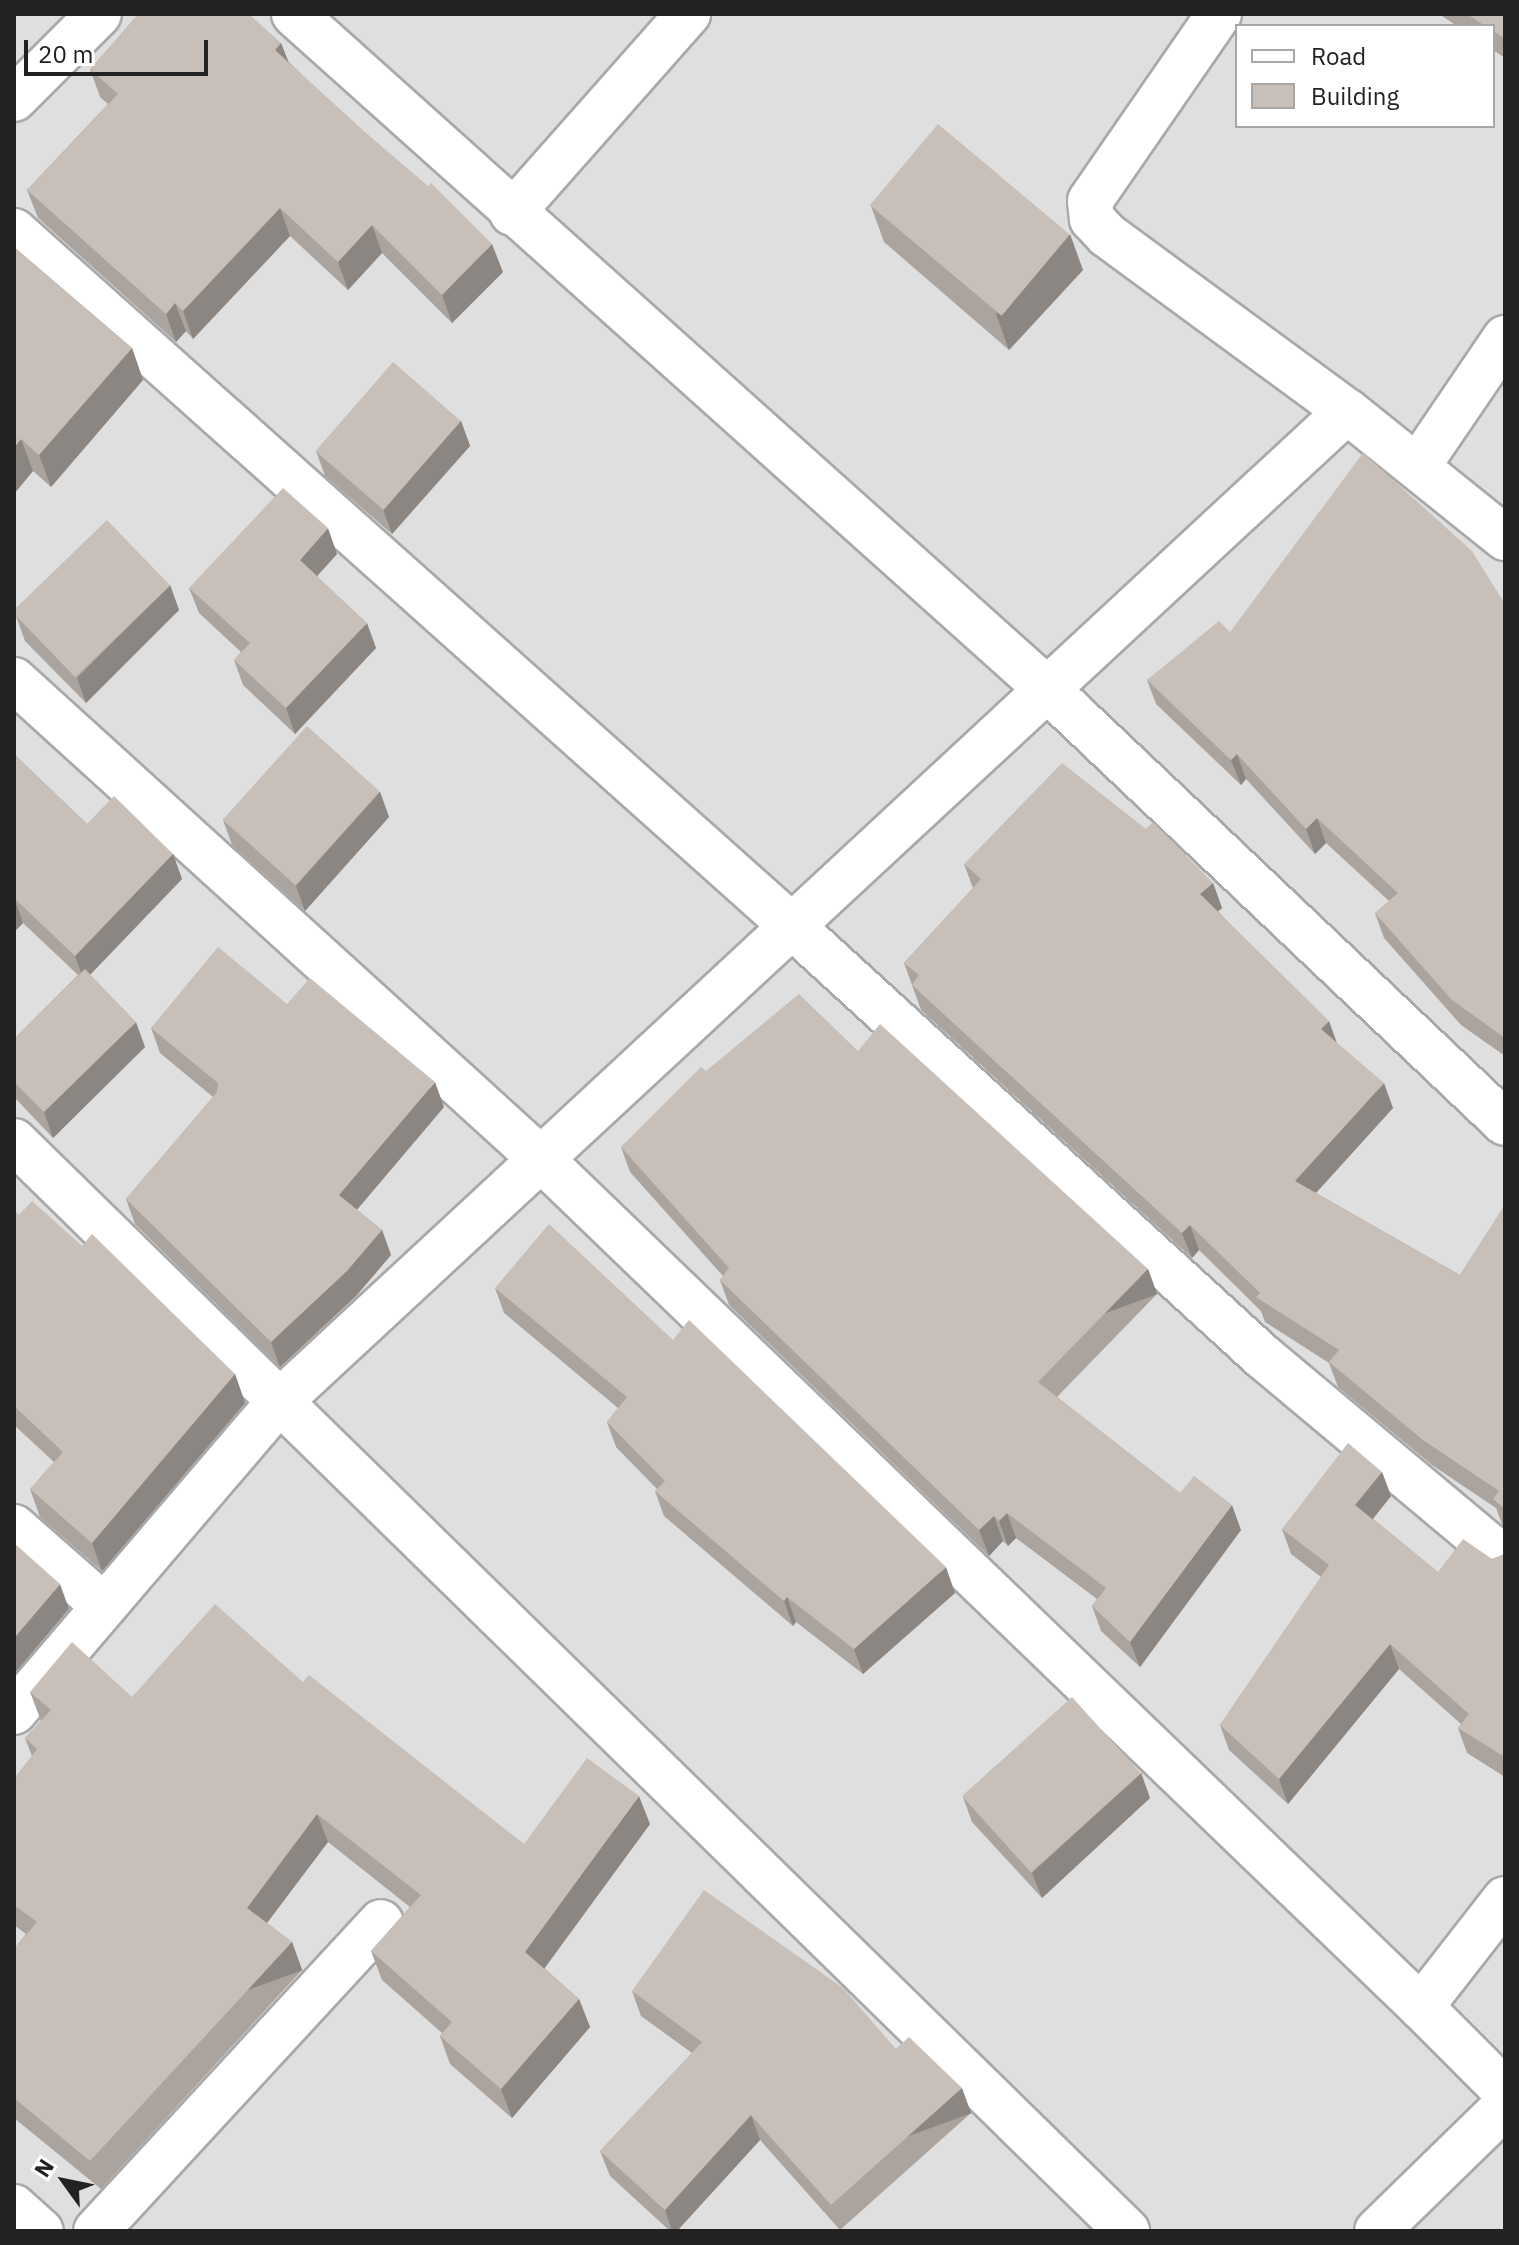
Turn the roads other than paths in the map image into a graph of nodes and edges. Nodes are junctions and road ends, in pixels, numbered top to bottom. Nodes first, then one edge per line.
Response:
1 (99, 14) edge
2 (294, 14) edge
3 (688, 14) edge
4 (1219, 14) edge
5 (14, 99) edge
6 (512, 213) junction
7 (14, 231) edge
8 (1505, 338) edge
9 (1347, 411) junction
10 (1418, 466) junction
11 (1505, 538) edge
12 (14, 680) edge
13 (1049, 691) junction
14 (793, 927) junction
15 (1505, 1123) edge
16 (14, 1141) edge
17 (541, 1159) junction
18 (278, 1403) junction
19 (14, 1527) edge
20 (1505, 1559) edge
21 (104, 1606) junction
22 (14, 1712) edge
23 (1505, 1899) edge
24 (381, 1922) dead end
25 (1421, 2007) junction
26 (1505, 2091) edge
27 (1505, 2106) edge
28 (14, 2207) edge
29 (41, 2231) edge
30 (96, 2231) edge
31 (1127, 2231) edge
32 (1377, 2231) edge

1 - 5 street
2 - 6 street
3 - 6 street
4 - 9 street
6 - 13 street
7 - 14 street
8 - 10 street
9 - 10 street
9 - 13 street
10 - 11 street
12 - 17 street
13 - 14 street
13 - 15 street
14 - 17 street
14 - 20 street
16 - 18 street
17 - 18 street
17 - 25 street
18 - 21 street
18 - 31 street
19 - 21 street
21 - 22 street
23 - 25 street
24 - 30 street
25 - 26 street
27 - 32 street
28 - 29 street

